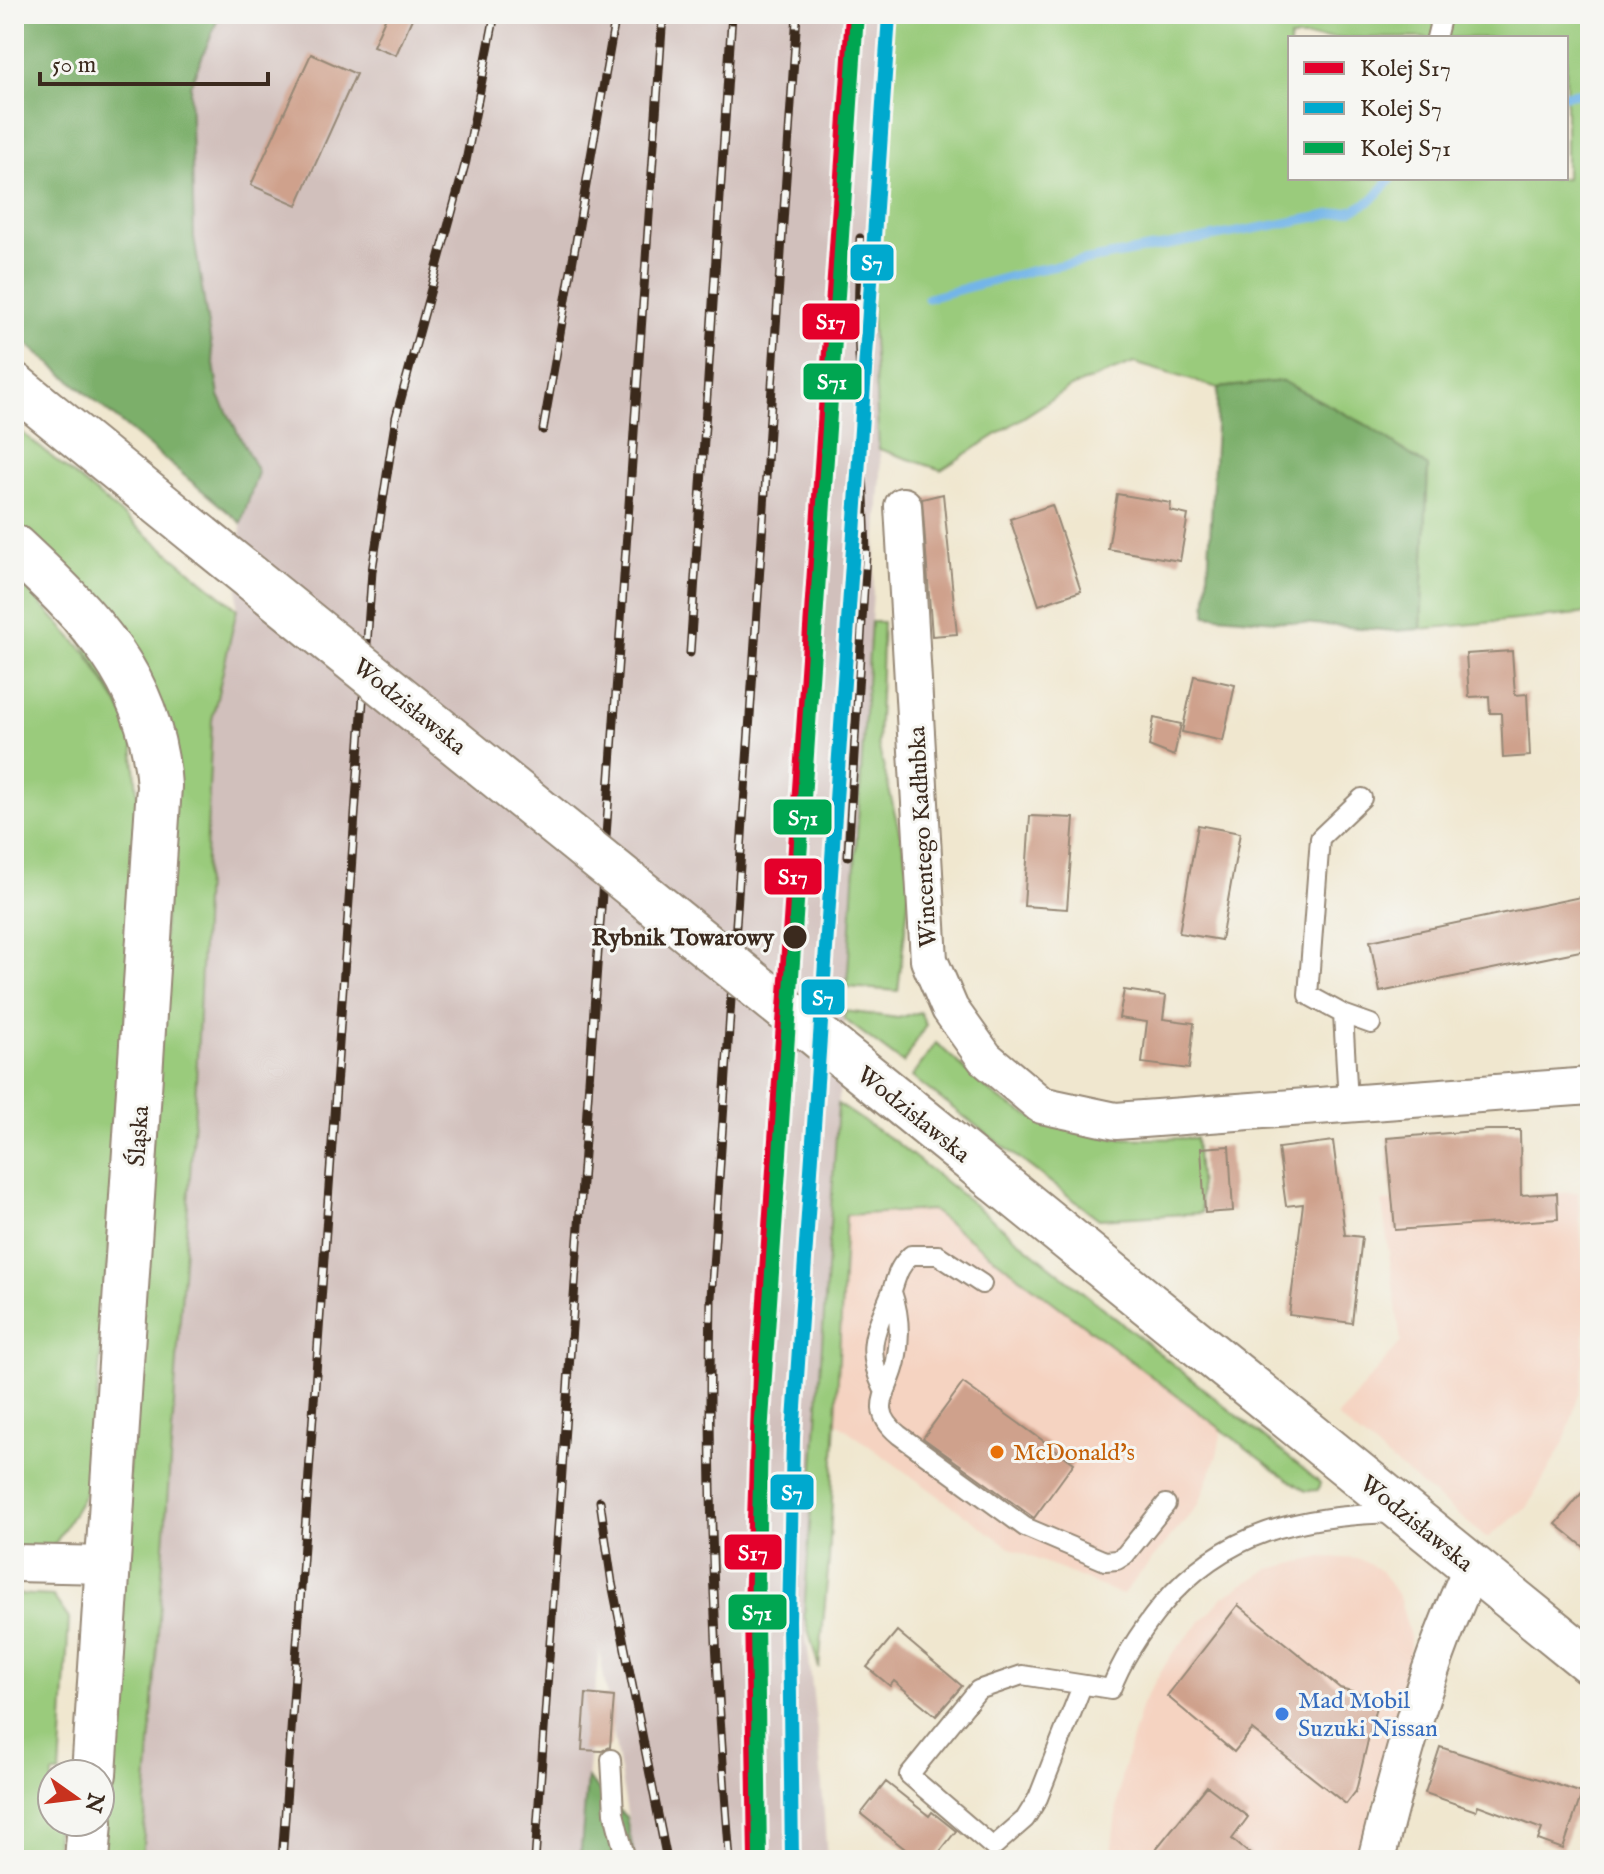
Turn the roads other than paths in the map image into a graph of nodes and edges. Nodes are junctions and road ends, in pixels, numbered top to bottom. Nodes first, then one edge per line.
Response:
1 (1442, 14) edge
2 (1436, 36) edge
3 (14, 385) edge
4 (903, 506) dead end
5 (14, 547) edge
6 (1362, 798) dead end
7 (1343, 1014) junction
8 (1371, 1024) dead end
9 (1590, 1086) edge
10 (1348, 1102) junction
11 (982, 1284) dead end
12 (1166, 1504) dead end
13 (1404, 1512) junction
14 (14, 1563) edge
15 (108, 1565) junction
16 (1472, 1567) junction
17 (1590, 1662) edge
18 (1082, 1686) junction
19 (95, 1758) edge
20 (611, 1759) dead end
21 (89, 1838) edge
22 (87, 1860) edge
23 (626, 1860) edge
24 (1376, 1860) edge

1 - 2 lane
3 - 13 main road, Wodzisławska, bridge
4 - 10 street, Wincentego Kadłubka
5 - 15 main road, Śląska
6 - 7 lane
7 - 8 lane
7 - 10 lane
9 - 10 street, Wincentego Kadłubka
11 - 12 lane
13 - 16 main road, Wodzisławska
13 - 18 lane
14 - 15 street
15 - 19 main road, Śląska
16 - 17 main road, Wodzisławska
16 - 24 street
18 - 18 lane
20 - 23 lane
21 - 22 main road

